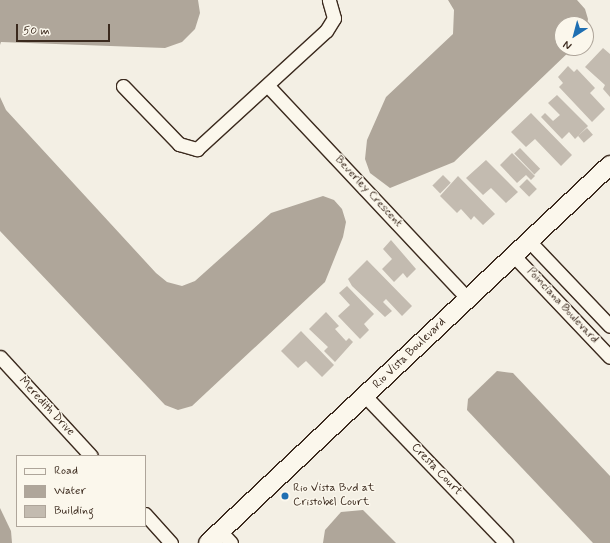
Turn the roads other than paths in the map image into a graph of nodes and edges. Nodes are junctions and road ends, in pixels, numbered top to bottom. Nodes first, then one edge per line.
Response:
1 (329, 0) edge
2 (123, 86) dead end
3 (268, 86) junction
4 (610, 164) edge
5 (529, 241) junction
6 (514, 256) junction
7 (468, 299) junction
8 (610, 326) edge
9 (0, 357) edge
10 (610, 357) edge
11 (366, 396) junction
12 (90, 455) edge
13 (146, 515) edge
14 (220, 539) edge
15 (171, 543) edge
16 (506, 543) edge

1 - 3 street
2 - 3 street
3 - 7 street, Beverley Crescent
4 - 5 street, Rio Vista Boulevard
5 - 6 street, Rio Vista Boulevard
5 - 8 street, Poinciana Boulevard
6 - 7 street, Rio Vista Boulevard
6 - 10 street, Poinciana Boulevard
7 - 11 street, Rio Vista Boulevard
9 - 12 street, Meredith Drive
11 - 14 street, Rio Vista Boulevard
11 - 16 street, Cresta Court
13 - 15 street

